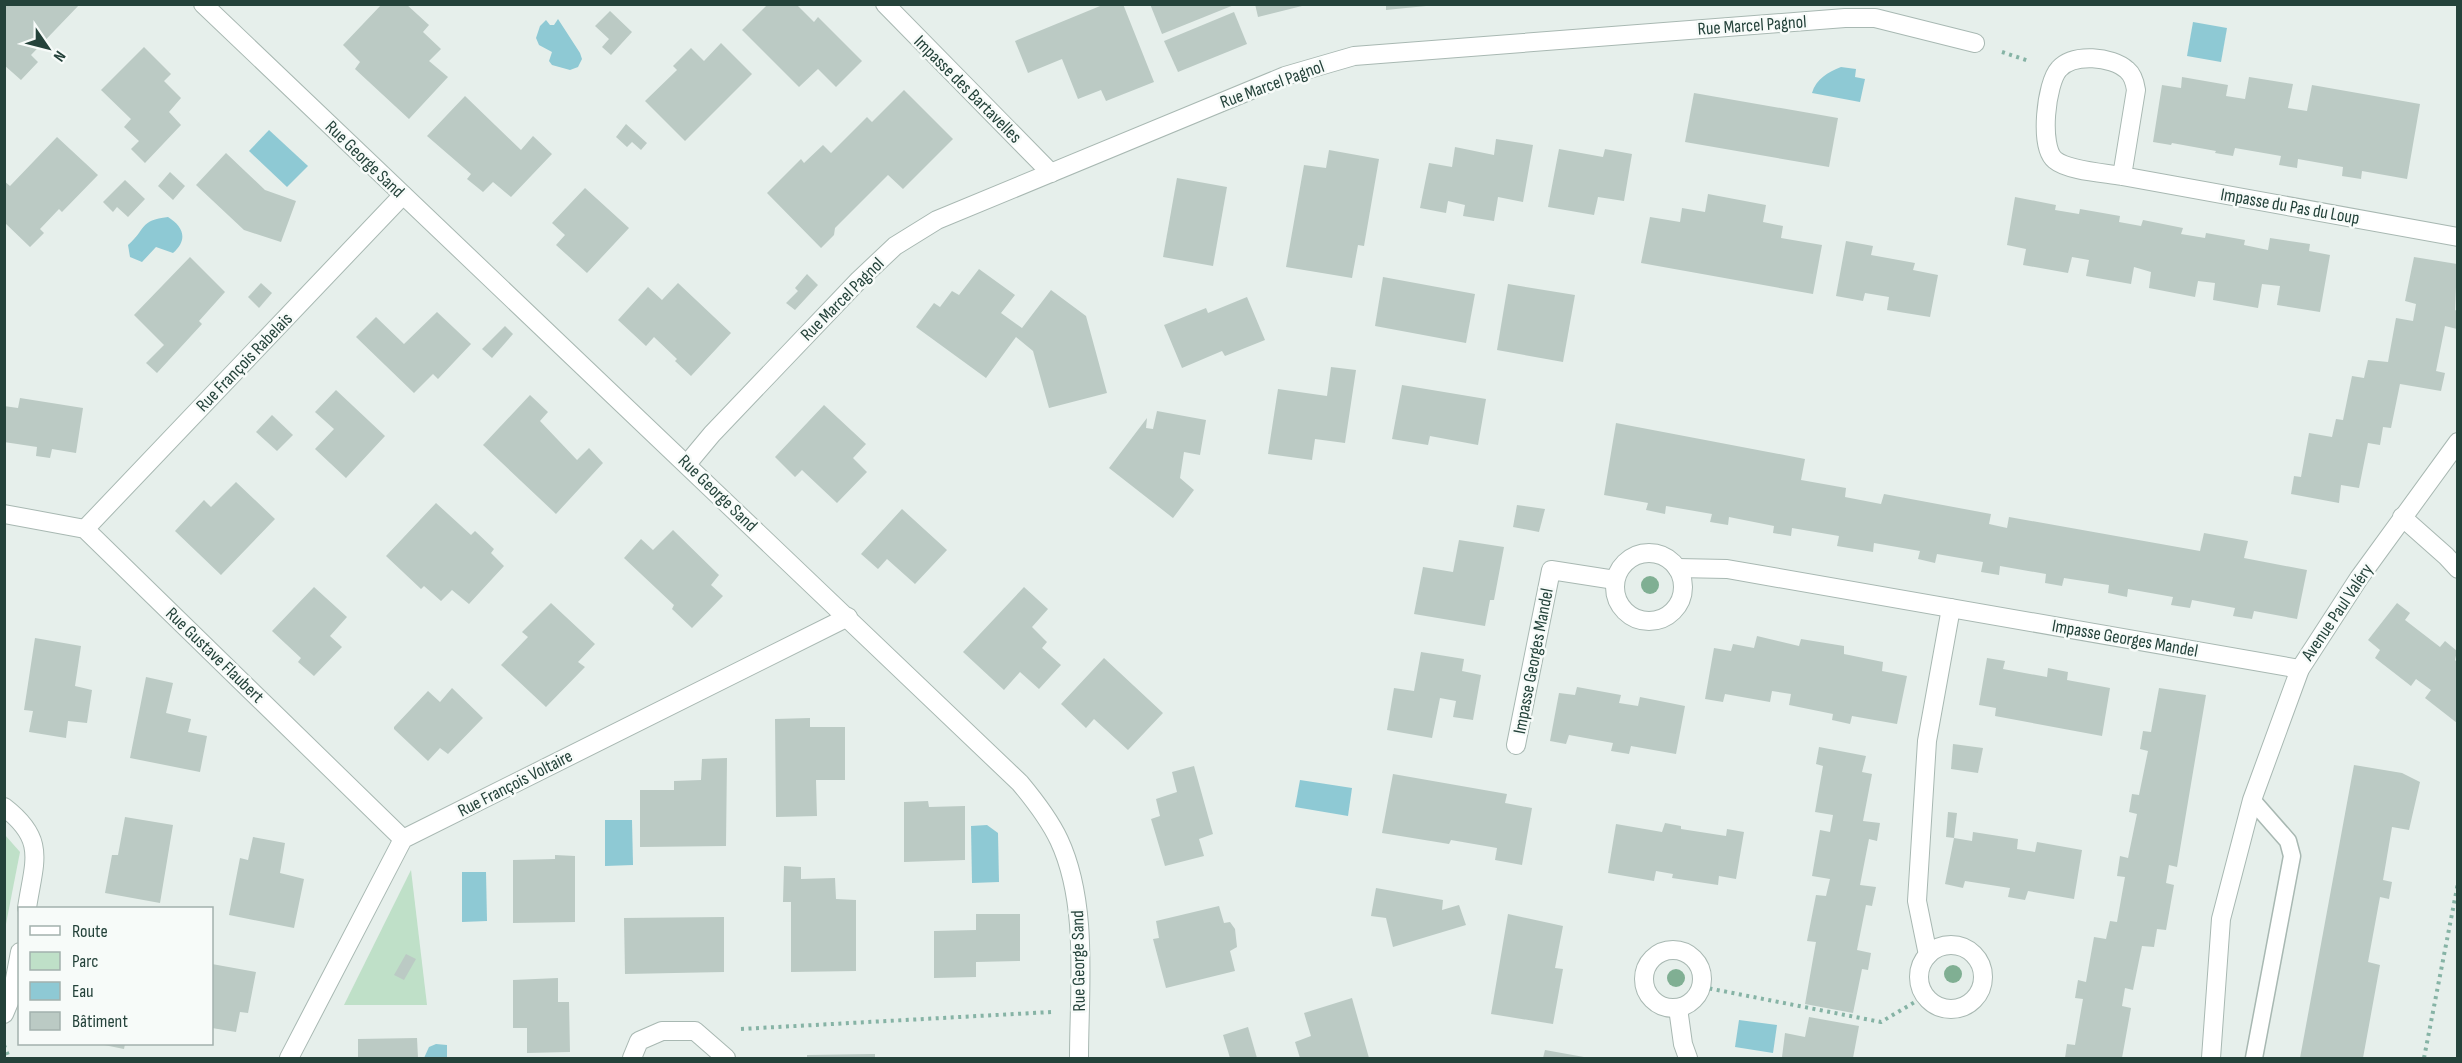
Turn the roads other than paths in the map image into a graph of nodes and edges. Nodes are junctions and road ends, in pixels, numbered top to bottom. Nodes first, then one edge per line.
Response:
1 (202, 4) edge
2 (885, 4) edge
3 (1891, 4) edge
4 (1875, 18) junction
5 (1975, 44) road end
6 (1051, 173) junction
7 (2122, 176) junction
8 (403, 195) junction
9 (2457, 237) edge
10 (2457, 442) edge
11 (687, 464) junction
12 (4, 514) edge
13 (2403, 517) junction
14 (85, 529) junction
15 (1677, 568) junction
16 (2457, 569) edge
17 (1616, 580) junction
18 (1951, 608) junction
19 (848, 617) junction
20 (2300, 669) junction
21 (1516, 745) dead end
22 (2252, 800) junction
23 (4, 807) edge
24 (403, 839) junction
25 (27, 907) edge
26 (1928, 955) junction
27 (18, 963) edge
28 (1678, 1008) junction
29 (4, 1014) edge
30 (289, 1059) edge
31 (632, 1059) edge
32 (726, 1059) edge
33 (1079, 1059) edge
34 (1688, 1059) edge
35 (2211, 1059) edge
36 (2254, 1059) edge

1 - 8 street, Rue George Sand
2 - 6 street, Impasse des Bartavelles
3 - 4 street
4 - 5 street, Rue Marcel Pagnol
4 - 6 street, Rue Marcel Pagnol
6 - 11 street, Rue Marcel Pagnol
7 - 7 street, Impasse du Pas du Loup
7 - 9 street, Impasse du Pas du Loup
8 - 11 street, Rue George Sand
8 - 14 street, Rue François Rabelais
10 - 13 street, Avenue Paul Valéry
11 - 19 street, Rue George Sand
12 - 14 street
13 - 16 street
13 - 20 street, Avenue Paul Valéry
14 - 24 street, Rue Gustave Flaubert
15 - 17 street, Impasse Georges Mandel
15 - 17 street
15 - 18 street, Impasse Georges Mandel
17 - 21 street, Impasse Georges Mandel
18 - 20 street, Impasse Georges Mandel
18 - 26 street
19 - 24 street, Rue François Voltaire
19 - 33 street, Rue George Sand
20 - 22 street, Avenue Paul Valéry
22 - 35 street, Avenue Paul Valéry
22 - 36 lane
23 - 25 street
24 - 30 street
26 - 26 street
27 - 29 street
28 - 28 street
28 - 34 street
31 - 32 street

